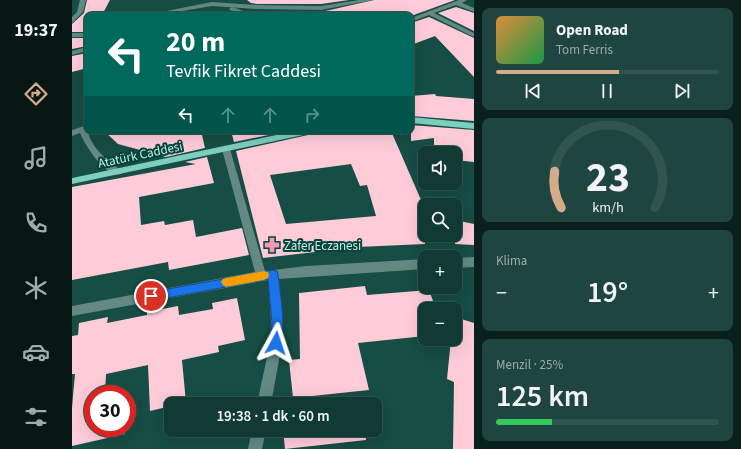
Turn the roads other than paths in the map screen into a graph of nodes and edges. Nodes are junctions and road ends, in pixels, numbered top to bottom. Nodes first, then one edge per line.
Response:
1 (83, 0) edge
2 (199, 0) edge
3 (370, 0) edge
4 (464, 0) edge
5 (457, 3) junction
6 (212, 4) junction
7 (474, 10) edge
8 (158, 12) edge
9 (240, 12) edge
10 (429, 13) junction
11 (414, 19) edge
12 (72, 22) edge
13 (72, 35) edge
14 (84, 35) edge
15 (474, 35) edge
16 (84, 50) edge
17 (72, 53) edge
18 (414, 120) edge
19 (474, 126) edge
20 (84, 129) edge
21 (72, 133) edge
22 (87, 134) edge
23 (294, 134) edge
24 (226, 149) junction
25 (118, 172) junction
26 (72, 181) edge
27 (474, 262) edge
28 (462, 263) edge
29 (418, 264) edge
30 (267, 275) junction
31 (72, 311) edge
32 (265, 397) edge
33 (258, 437) edge
34 (255, 449) edge

1 - 12 street
2 - 6 street
3 - 6 street
4 - 5 street
5 - 7 street
5 - 10 street
6 - 8 street
6 - 9 street
10 - 11 street
10 - 15 street
13 - 14 street
16 - 17 street
18 - 19 main road
20 - 21 street
22 - 25 street
23 - 24 main road, Atatürk Caddesi
24 - 25 main road, Atatürk Caddesi
24 - 30 street
25 - 26 main road, Atatürk Caddesi
27 - 28 street
29 - 30 street
30 - 31 street
30 - 32 street
33 - 34 street

